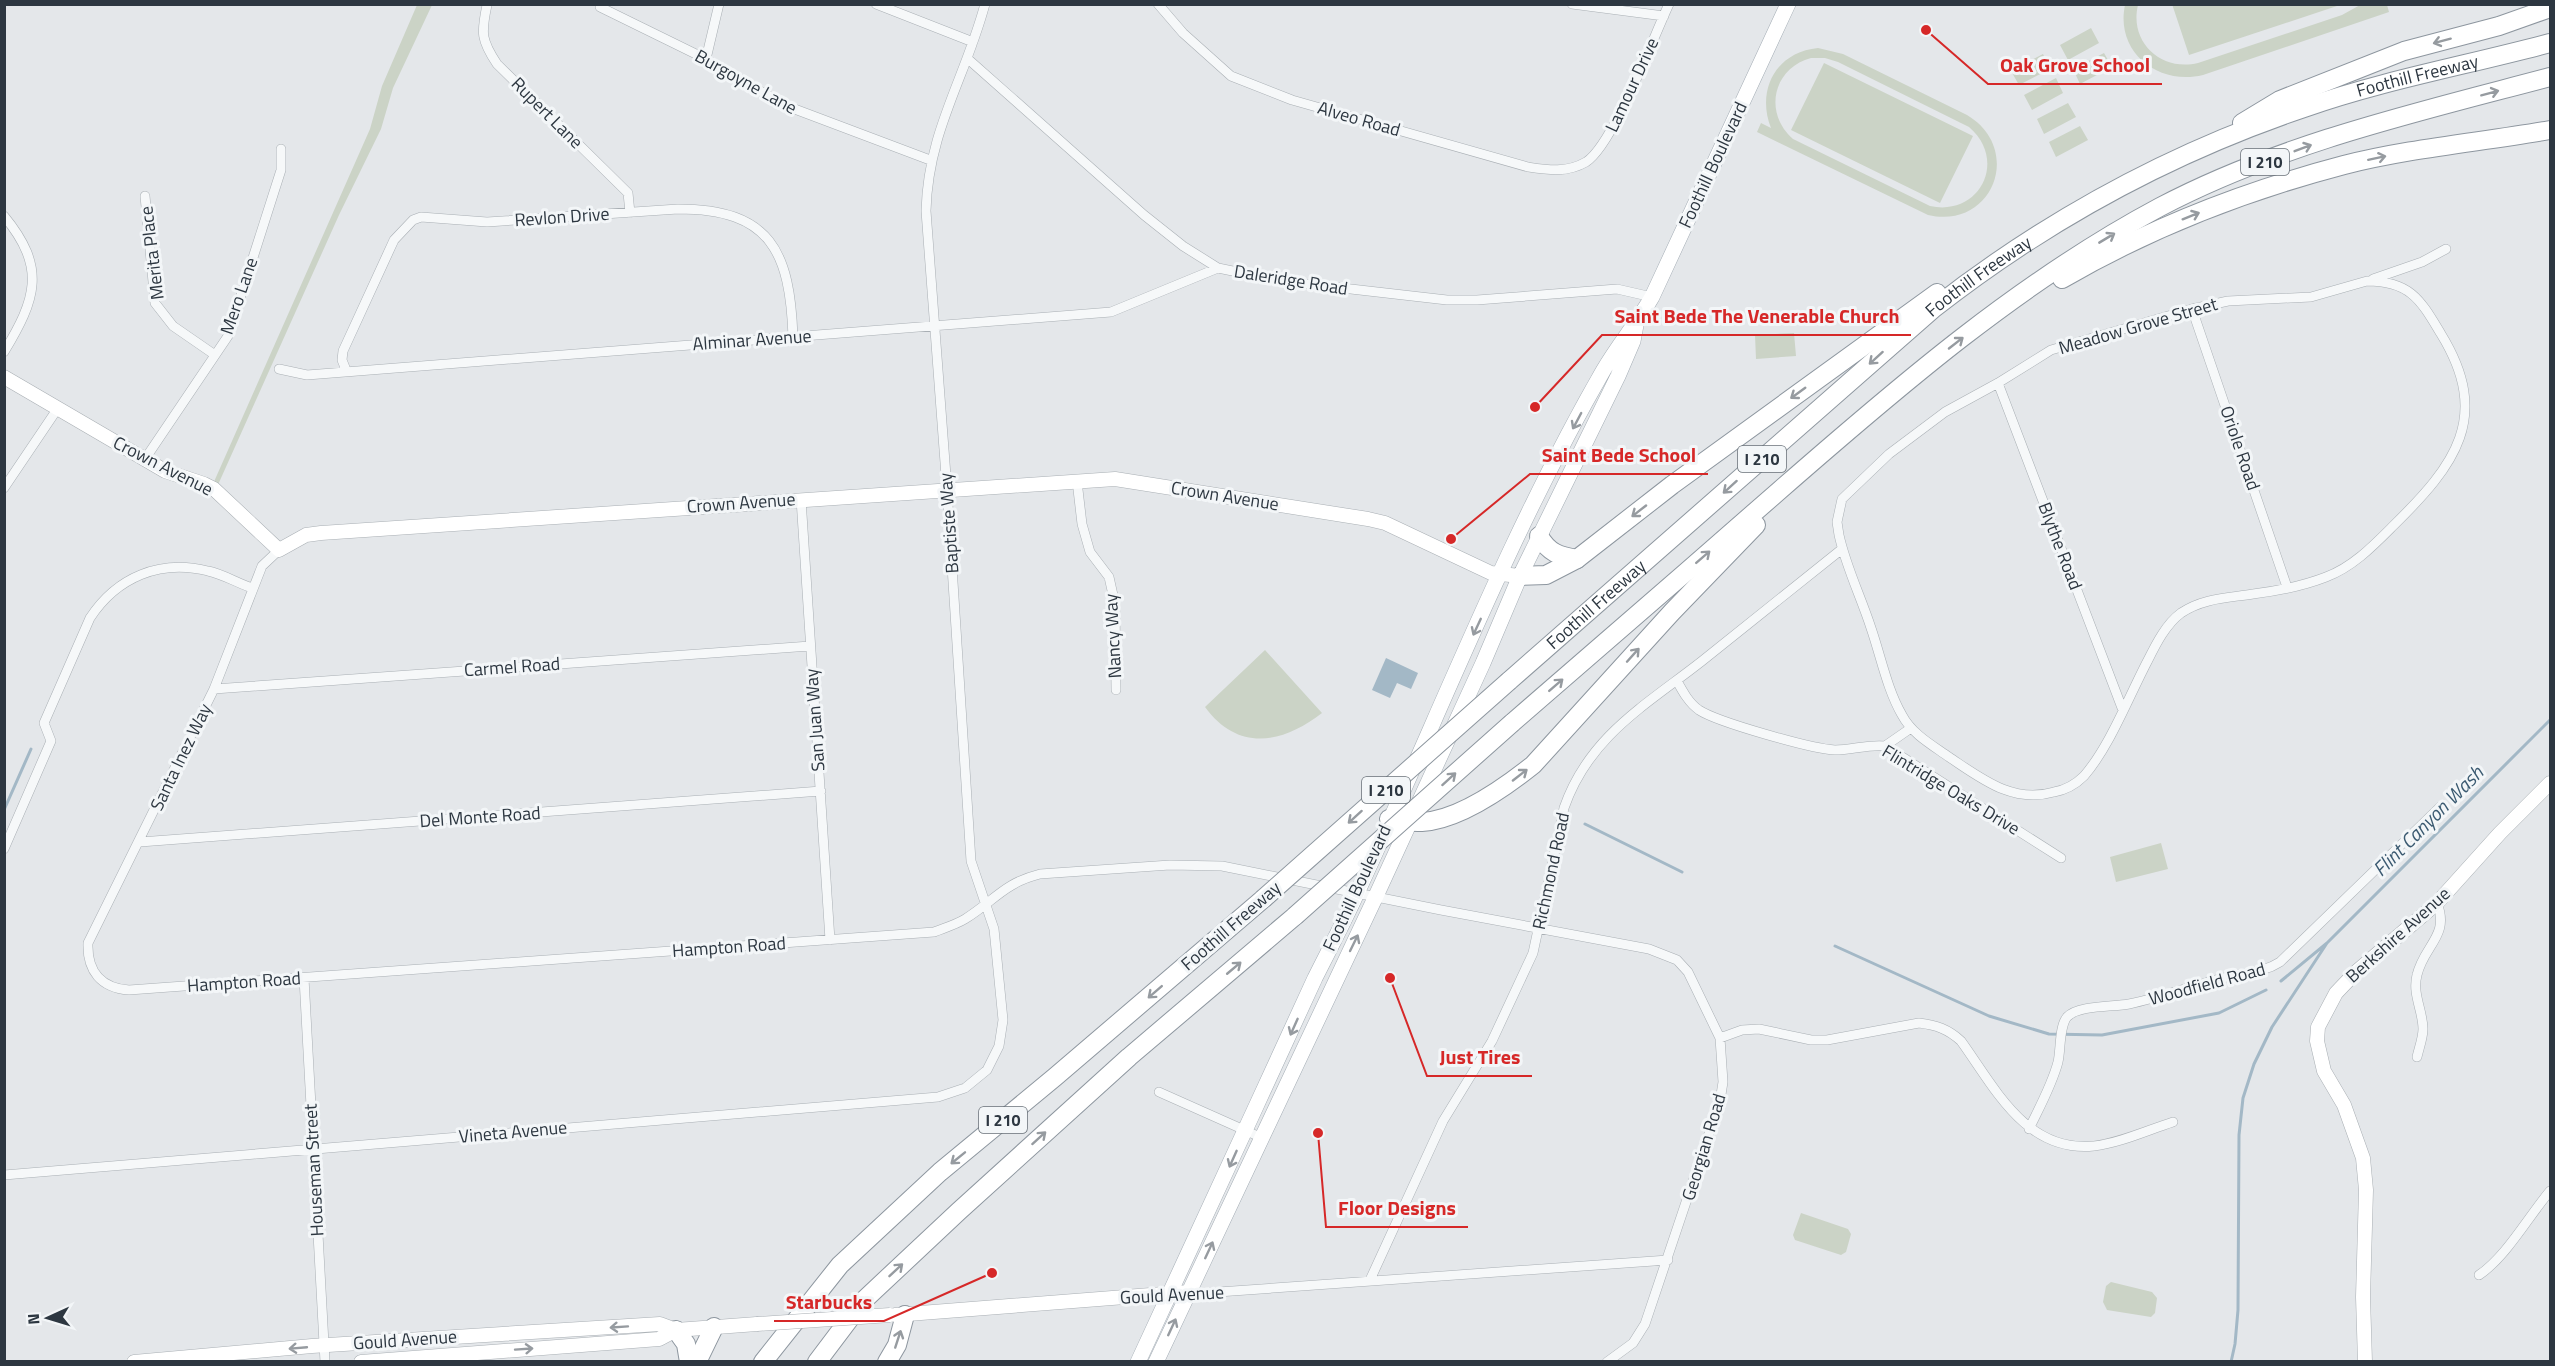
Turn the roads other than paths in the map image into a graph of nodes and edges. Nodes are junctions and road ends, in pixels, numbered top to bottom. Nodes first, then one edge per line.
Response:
1 (719, 4) edge
2 (876, 4) edge
3 (986, 4) edge
4 (1158, 4) edge
5 (1572, 4) edge
6 (1669, 4) edge
7 (1788, 4) edge
8 (487, 5) edge
9 (600, 7) dead end
10 (2550, 8) edge
11 (1664, 16) junction
12 (973, 42) junction
13 (2550, 43) edge
14 (706, 59) junction
15 (968, 59) junction
16 (2550, 77) edge
17 (2550, 130) edge
18 (281, 149) dead end
19 (2197, 150) junction
20 (930, 160) junction
21 (1588, 160) joint
22 (145, 196) dead end
23 (630, 213) junction
24 (4, 216) edge
25 (2022, 245) junction
26 (2446, 249) dead end
27 (1218, 268) junction
28 (2367, 281) junction
29 (1652, 297) junction
30 (2006, 305) junction
31 (2192, 309) junction
32 (1636, 325) junction
33 (934, 327) junction
34 (793, 337) junction
35 (4, 352) edge
36 (215, 355) junction
37 (279, 369) dead end
38 (346, 370) junction
39 (4, 377) edge
40 (1998, 383) junction
41 (58, 408) junction
42 (1830, 446) junction
43 (145, 459) junction
44 (1077, 481) junction
45 (4, 488) edge
46 (947, 489) junction
47 (801, 499) junction
48 (1539, 536) junction
49 (1842, 549) junction
50 (279, 550) junction
51 (1577, 559) junction
52 (1501, 574) junction
53 (1520, 576) junction
54 (2288, 587) junction
55 (252, 588) junction
56 (810, 646) junction
57 (1677, 681) junction
58 (214, 689) junction
59 (1116, 690) dead end
60 (2122, 708) junction
61 (1911, 728) junction
62 (1885, 746) junction
63 (2550, 783) edge
64 (821, 791) junction
65 (2440, 807) dead end
66 (1389, 819) junction
67 (1410, 821) junction
68 (140, 842) junction
69 (4, 849) edge
70 (2061, 858) dead end
71 (1358, 892) junction
72 (1376, 896) junction
73 (986, 903) junction
74 (2437, 903) junction
75 (1539, 928) junction
76 (830, 940) junction
77 (92, 967) joint
78 (304, 978) junction
79 (1720, 1038) junction
80 (999, 1046) joint
81 (2417, 1057) dead end
82 (1159, 1092) dead end
83 (2173, 1122) dead end
84 (2029, 1129) junction
85 (1245, 1131) junction
86 (1260, 1137) junction
87 (313, 1149) junction
88 (4, 1175) edge
89 (2550, 1191) edge
90 (1668, 1260) junction
91 (2479, 1275) dead end
92 (1370, 1280) junction
93 (1189, 1292) junction
94 (1171, 1294) junction
95 (897, 1315) junction
96 (714, 1327) junction
97 (676, 1330) junction
98 (324, 1346) junction
99 (134, 1362) edge
100 (325, 1362) edge
101 (361, 1362) edge
102 (689, 1362) edge
103 (697, 1362) edge
104 (763, 1362) edge
105 (817, 1362) edge
106 (887, 1362) edge
107 (1138, 1362) edge
108 (1156, 1362) edge
109 (1606, 1362) edge
110 (2365, 1362) edge

1 - 14 street
2 - 12 street
3 - 12 street, Baptiste Way
4 - 21 street, Alveo Road
5 - 11 street
6 - 11 street, Lamour Drive
7 - 29 main road, Foothill Boulevard
8 - 23 street, Rupert Lane
9 - 14 street, Burgoyne Lane
10 -> 19 highway
11 - 21 street, Lamour Drive
12 - 15 street, Baptiste Way
13 - 19 highway, Foothill Freeway / I 210
14 - 20 street, Burgoyne Lane
15 - 20 street, Baptiste Way
15 - 27 street, Daleridge Road
30 -> 16 highway, Foothill Freeway / I 210
30 -> 17 highway
18 - 36 street, Mero Lane
19 - 25 highway, Foothill Freeway / I 210
20 - 33 street, Baptiste Way
22 - 36 street, Merita Place
23 - 34 street, Revlon Drive
23 - 38 street, Revlon Drive
24 - 35 street
25 -> 51 highway
25 -> 104 highway, Foothill Freeway / I 210, bridge
26 - 28 street
27 - 29 street, Daleridge Road
27 - 33 street, Alminar Avenue
28 - 31 street, Meadow Grove Street
28 - 54 street, Meadow Grove Street
29 - 32 main road, Foothill Boulevard
42 -> 30 highway, Foothill Freeway / I 210
31 - 40 street, Meadow Grove Street
31 - 54 street, Oriole Road
32 - 48 main road, Foothill Boulevard
32 -> 52 main road, Foothill Boulevard
33 - 34 street, Alminar Avenue
33 - 46 street, Baptiste Way
34 - 38 street, Alminar Avenue
36 - 43 street, Mero Lane
37 - 38 street, Alminar Avenue
39 - 41 street, Crown Avenue
40 - 49 street, Meadow Grove Street
40 - 60 street, Blythe Road
41 - 43 street, Crown Avenue
41 - 45 street
67 -> 42 highway
105 -> 42 highway, Foothill Freeway / I 210, bridge
43 - 50 street, Crown Avenue
44 - 46 street, Crown Avenue
44 - 52 street, Crown Avenue
44 - 59 street, Nancy Way
46 - 47 street, Crown Avenue
46 - 73 street, Baptiste Way
47 - 50 street, Crown Avenue
47 - 56 street, San Juan Way
48 - 51 highway
48 - 53 main road, Foothill Boulevard
49 - 57 street, Richmond Road
49 - 61 street, Meadow Grove Street
50 - 55 street, Santa Inez Way
51 - 53 highway
52 - 53 street, Crown Avenue
52 -> 66 main road, Foothill Boulevard
53 - 67 main road, Foothill Boulevard
54 - 60 street, Meadow Grove Street
55 - 58 street, Santa Inez Way
55 - 69 street
56 - 58 street, Carmel Road
56 - 64 street, San Juan Way
57 - 62 street, Flintridge Oaks Drive
57 - 75 street, Richmond Road
58 - 68 street, Santa Inez Way
60 - 61 street, Meadow Grove Street
61 - 62 street
62 - 70 street, Flintridge Oaks Drive
63 - 74 street, Berkshire Avenue
64 - 68 street, Del Monte Road
64 - 76 street, San Juan Way
65 - 84 street, Woodfield Road
66 - 67 highway
66 - 71 main road, Foothill Boulevard
67 - 72 main road, Foothill Boulevard
68 - 77 street, Santa Inez Way
71 - 72 street, Georgian Road
71 - 73 street, Hampton Road
71 -> 85 main road, Foothill Boulevard
72 - 75 street, Georgian Road
86 -> 72 main road, Foothill Boulevard
73 - 76 street, Hampton Road
73 - 80 street, Baptiste Way
74 - 81 street
74 - 110 street, Berkshire Avenue
75 - 79 street, Georgian Road
75 - 92 street, Richmond Road
76 - 78 street, Hampton Road
77 - 78 street, Hampton Road
78 - 87 street, Houseman Street
79 - 84 street
79 - 90 street, Georgian Road
80 - 87 street, Vineta Avenue
82 - 85 street
83 - 84 street
85 - 86 street
85 -> 94 main road, Foothill Boulevard
93 -> 86 main road, Foothill Boulevard
87 - 88 street, Vineta Avenue
87 - 98 street, Houseman Street
89 - 91 street
90 - 92 street, Gould Avenue
90 - 109 street, Georgian Road
92 - 93 street, Gould Avenue
93 - 94 street, Gould Avenue
108 -> 93 main road, Foothill Boulevard
94 - 95 street, Gould Avenue
94 - 107 main road, Foothill Boulevard
95 - 96 street, Gould Avenue, bridge
106 -> 95 highway
96 - 97 street, Gould Avenue
96 - 103 highway
97 -> 98 street, Gould Avenue
101 -> 97 street, Gould Avenue
97 - 102 highway
98 -> 99 street, Gould Avenue
98 - 100 street, Houseman Street

